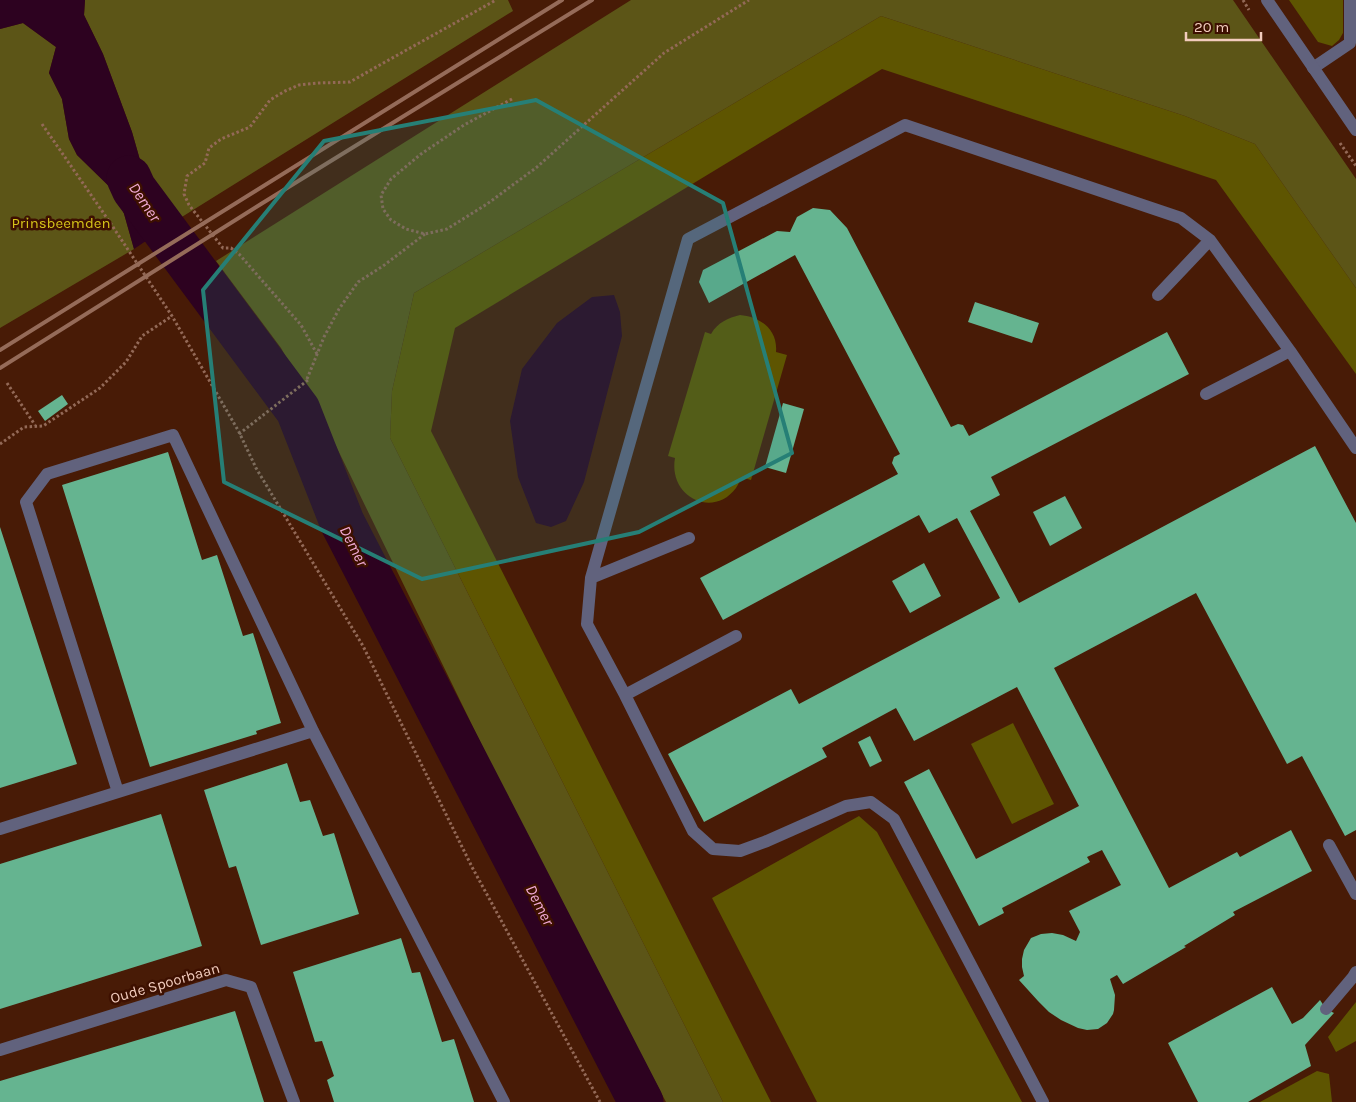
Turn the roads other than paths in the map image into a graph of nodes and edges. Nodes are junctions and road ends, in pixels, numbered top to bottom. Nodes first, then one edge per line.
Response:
1 (1267, 0) edge
2 (1350, 0) edge
3 (1313, 68) junction
4 (1356, 130) edge
5 (1210, 240) junction
6 (1158, 295) dead end
7 (1290, 351) junction
8 (1206, 394) dead end
9 (1356, 448) edge
10 (688, 538) dead end
11 (591, 578) junction
12 (736, 636) dead end
13 (625, 695) junction
14 (313, 731) junction
15 (118, 792) junction
16 (0, 828) edge
17 (1329, 845) dead end
18 (1356, 894) edge
19 (1356, 972) edge
20 (1326, 1009) dead end
21 (0, 1050) edge
22 (294, 1102) edge
23 (504, 1102) edge
24 (1043, 1102) edge

1 - 3 street
2 - 3 street
3 - 4 street
5 - 6 street
5 - 7 street
5 - 11 street
7 - 8 street
7 - 9 street
10 - 11 street
11 - 13 street
12 - 13 street
13 - 24 street
14 - 15 street
14 - 15 street
14 - 23 street
15 - 16 street
17 - 18 street
19 - 20 street
21 - 22 street, Oude Spoorbaan

